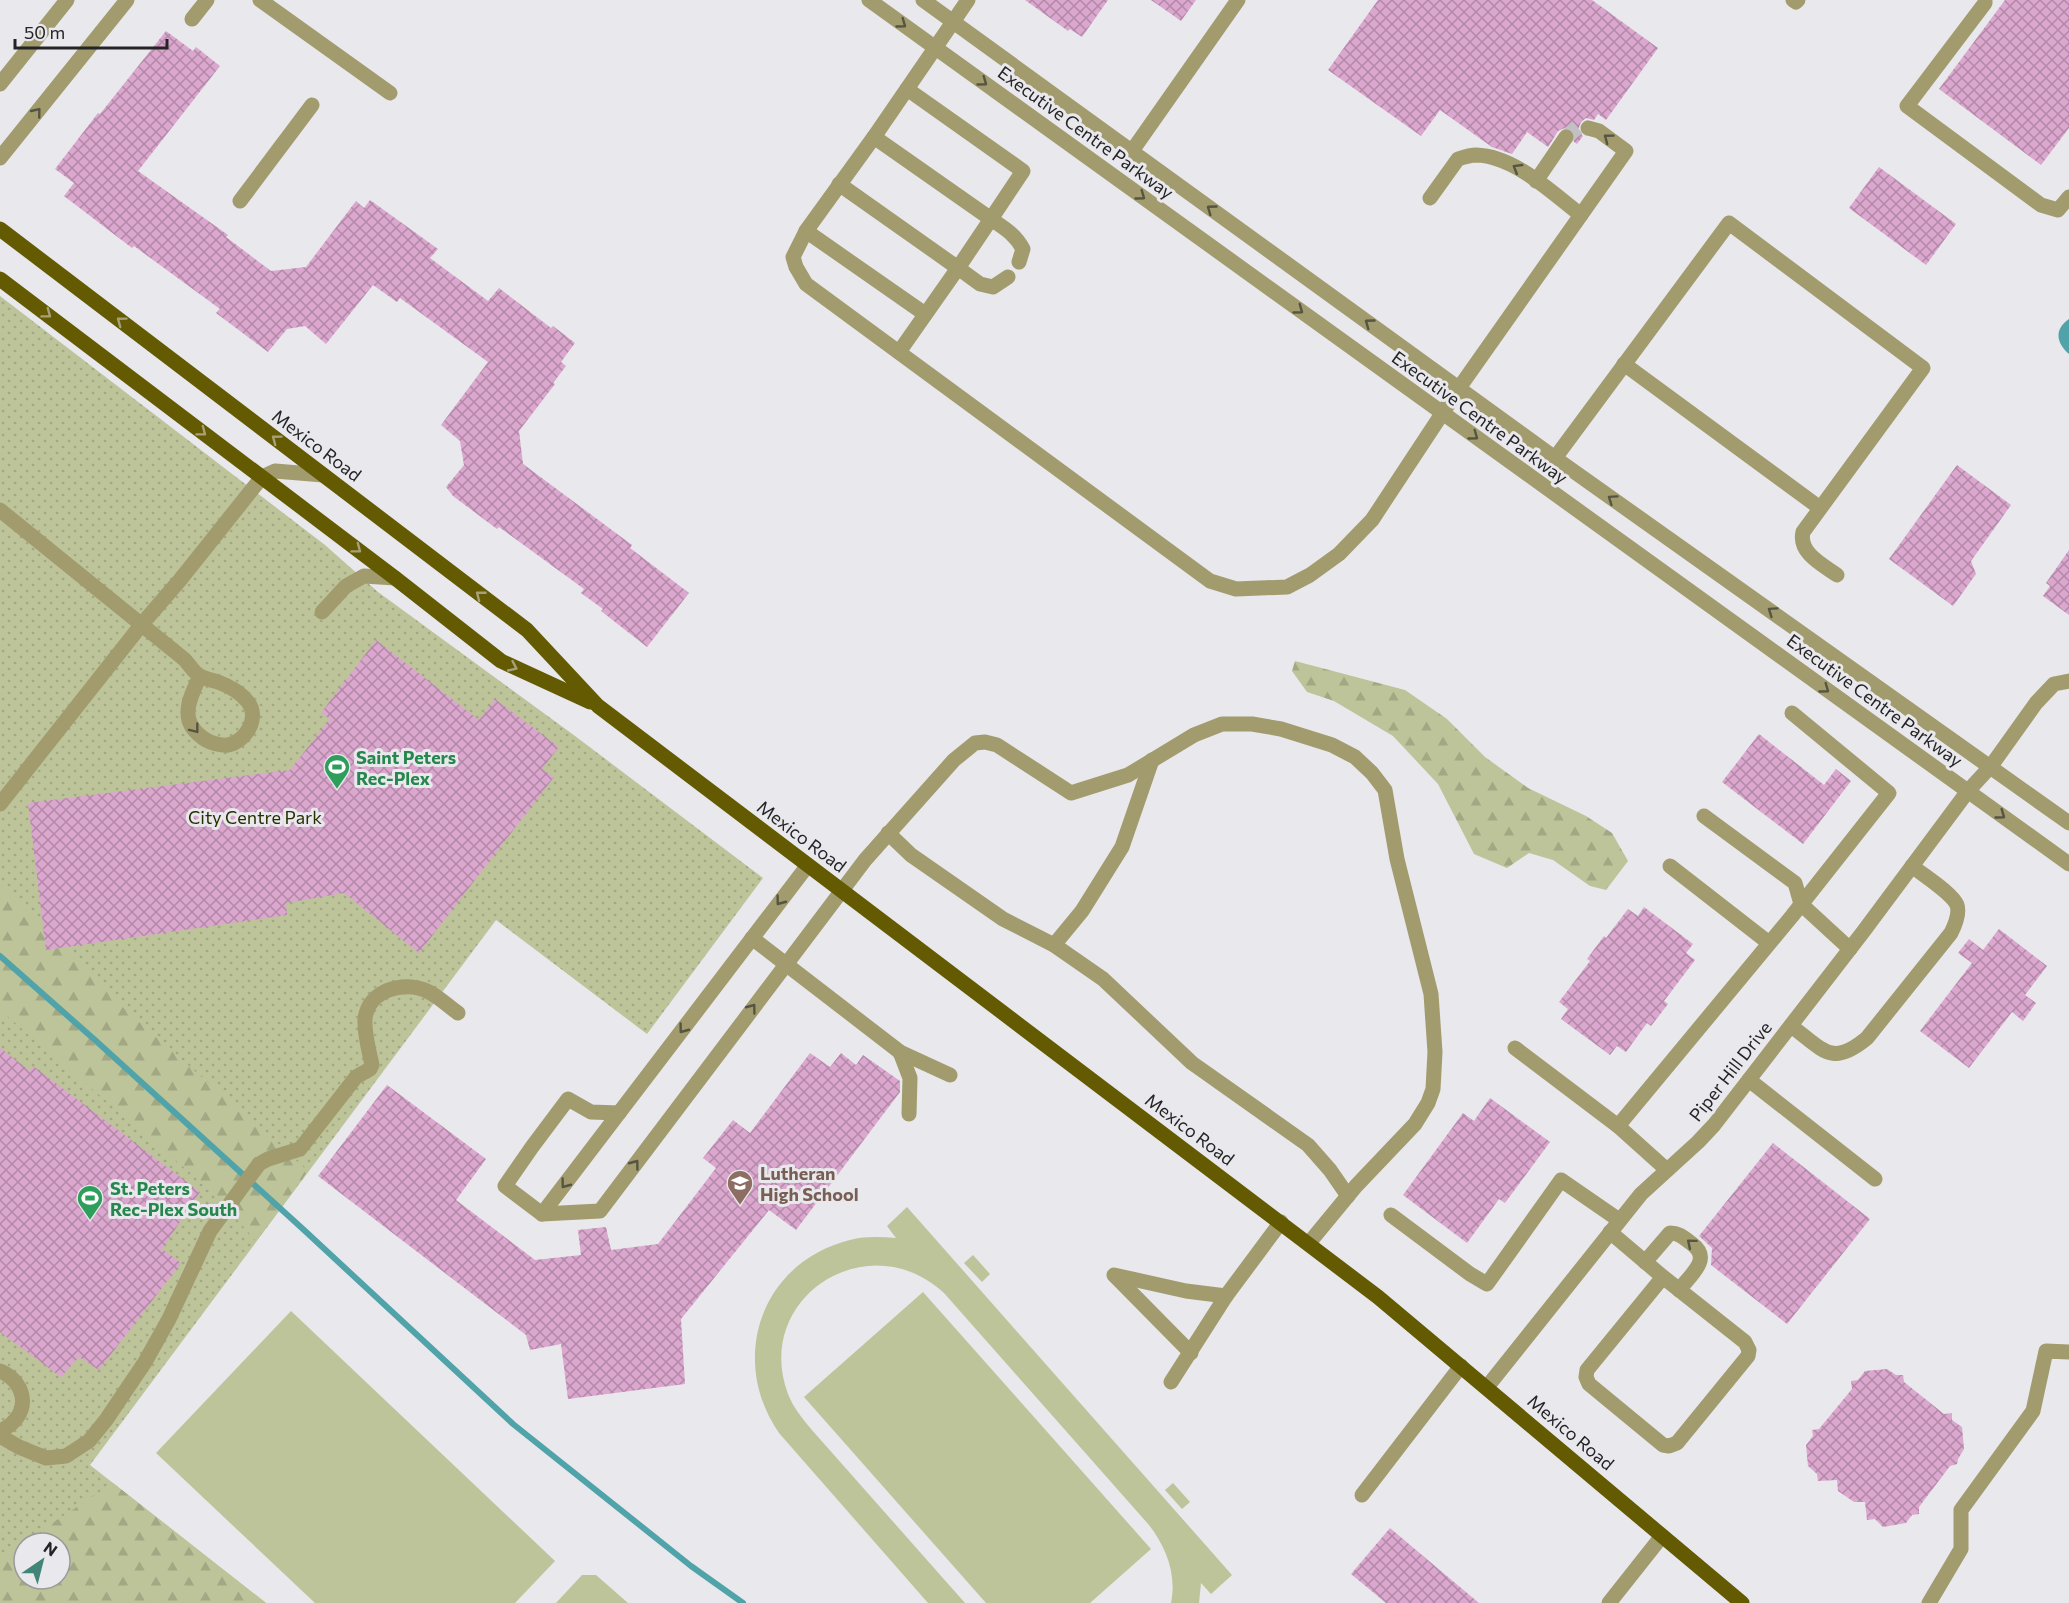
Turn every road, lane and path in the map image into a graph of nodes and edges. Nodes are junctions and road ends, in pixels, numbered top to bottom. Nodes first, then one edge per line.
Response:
1 (127, 0) edge
2 (207, 0) edge
3 (260, 0) edge
4 (869, 0) edge
5 (923, 0) edge
6 (968, 0) edge
7 (1238, 0) edge
8 (1793, 0) edge
9 (1798, 0) edge
10 (1985, 0) edge
11 (66, 1) edge
12 (192, 19) dead end
13 (953, 21) junction
14 (935, 48) junction
15 (0, 84) edge
16 (907, 89) junction
17 (390, 93) dead end
18 (312, 105) dead end
19 (1588, 128) dead end
20 (874, 136) junction
21 (1566, 137) tunnel mouth
22 (1132, 151) junction
23 (0, 158) edge
24 (1536, 181) junction
25 (839, 184) junction
26 (2069, 197) edge
27 (1430, 198) dead end
28 (240, 201) dead end
29 (1581, 215) junction
30 (991, 219) junction
31 (0, 229) edge
32 (806, 231) junction
33 (1019, 262) dead end
34 (958, 268) junction
35 (1008, 278) dead end
36 (0, 279) edge
37 (925, 314) junction
38 (899, 352) junction
39 (1624, 364) junction
40 (1459, 388) junction
41 (1442, 413) junction
42 (1555, 458) junction
43 (323, 474) junction
44 (262, 477) junction
45 (1821, 508) junction
46 (0, 510) edge
47 (1837, 575) dead end
48 (395, 578) junction
49 (322, 612) dead end
50 (142, 624) junction
51 (200, 676) junction
52 (2069, 681) edge
53 (598, 706) junction
54 (1792, 713) dead end
55 (1152, 760) junction
56 (1991, 766) junction
57 (1968, 792) junction
58 (0, 804) edge
59 (1704, 816) dead end
60 (2069, 822) edge
61 (888, 833) junction
62 (2069, 864) edge
63 (808, 865) junction
64 (1670, 866) dead end
65 (1912, 866) junction
66 (841, 891) junction
67 (1801, 904) junction
68 (752, 938) junction
69 (1769, 943) junction
70 (1054, 945) junction
71 (1850, 949) junction
72 (785, 964) junction
73 (458, 1013) dead end
74 (1791, 1026) junction
75 (1515, 1047) dead end
76 (900, 1052) junction
77 (950, 1075) dead end
78 (1749, 1080) junction
79 (619, 1113) junction
80 (909, 1114) dead end
81 (1618, 1126) junction
82 (1667, 1170) junction
83 (1875, 1179) dead end
84 (1348, 1196) junction
85 (542, 1214) junction
86 (1391, 1215) dead end
87 (1281, 1222) junction
88 (1614, 1226) junction
89 (1309, 1244) junction
90 (1645, 1262) junction
91 (1663, 1277) junction
92 (1679, 1290) junction
93 (1226, 1296) junction
94 (1191, 1353) junction
95 (2069, 1353) edge
96 (1461, 1366) junction
97 (0, 1371) edge
98 (1171, 1382) dead end
99 (1487, 1387) junction
100 (0, 1431) edge
101 (0, 1436) edge
102 (1362, 1495) dead end
103 (1662, 1536) junction
104 (1609, 1603) edge
105 (1742, 1603) edge
106 (1929, 1603) edge

23 -> 1 street
2 - 12 street
3 - 17 street
4 -> 14 street, Executive Centre Parkway
5 - 13 street, Executive Centre Parkway
6 - 13 street
7 - 22 street
8 - 9 street
10 - 26 street
11 - 15 street
13 - 14 street
13 - 22 street, Executive Centre Parkway
14 - 16 street
14 -> 41 street, Executive Centre Parkway
16 - 20 street
16 - 30 street
18 - 28 street
29 -> 19 street
20 - 25 street
20 - 30 street
21 - 24 street
40 -> 22 street, Executive Centre Parkway
24 -> 27 street
24 - 29 street
25 - 32 street
25 - 34 street
29 - 40 street
30 - 33 street
30 - 34 street
43 -> 31 main road, Mexico Road
32 - 37 street
32 - 38 street
34 - 35 street
34 - 37 street
36 -> 44 main road, Mexico Road
37 - 38 street
38 - 41 street
39 - 42 street
39 - 45 street
39 - 45 street
40 - 41 street
40 - 42 street, Executive Centre Parkway
41 -> 57 street, Executive Centre Parkway
56 -> 42 street, Executive Centre Parkway
43 - 44 street
53 -> 43 main road, Mexico Road
44 -> 48 main road, Mexico Road
44 - 50 street
45 - 47 street
46 - 50 street
48 - 49 street
48 -> 53 main road, Mexico Road
50 - 51 street
50 - 58 street
51 -> 51 street
52 - 56 street, Piper Hill Drive
53 - 63 main road, Mexico Road
54 - 67 street
55 - 61 street
55 - 70 street
55 - 84 street
56 - 57 street, Piper Hill Drive
56 - 60 street, Executive Centre Parkway
57 -> 62 street, Executive Centre Parkway
57 - 65 street, Piper Hill Drive
59 - 67 street
61 - 66 street
61 - 70 street
63 - 66 main road, Mexico Road
63 -> 68 street
64 - 69 street
65 - 71 street, Piper Hill Drive
65 - 74 street
66 - 72 street
66 - 87 main road, Mexico Road
67 - 69 street
67 - 71 street
68 - 72 street
68 -> 79 street
69 - 81 street
70 - 84 street
71 - 74 street, Piper Hill Drive
72 - 76 street
85 -> 72 street
73 - 101 street
74 - 78 street, Piper Hill Drive
75 - 81 street
76 - 77 street
76 - 80 street
78 - 82 street, Piper Hill Drive
78 - 83 street
79 -> 85 street
79 - 85 street
81 - 82 street
82 - 88 street, Piper Hill Drive
84 - 89 street
86 - 88 street
87 - 89 main road, Mexico Road
87 - 93 street
88 - 90 street
88 - 99 street, Piper Hill Drive
89 - 96 main road, Mexico Road
90 - 91 street
92 -> 90 street
91 - 92 street
91 - 92 street
93 - 94 street
93 - 94 street
94 - 98 street
95 - 106 street
96 - 99 main road, Mexico Road
96 - 102 street
97 - 100 street
99 - 103 main road, Mexico Road
103 - 104 street
103 - 105 main road, Mexico Road

